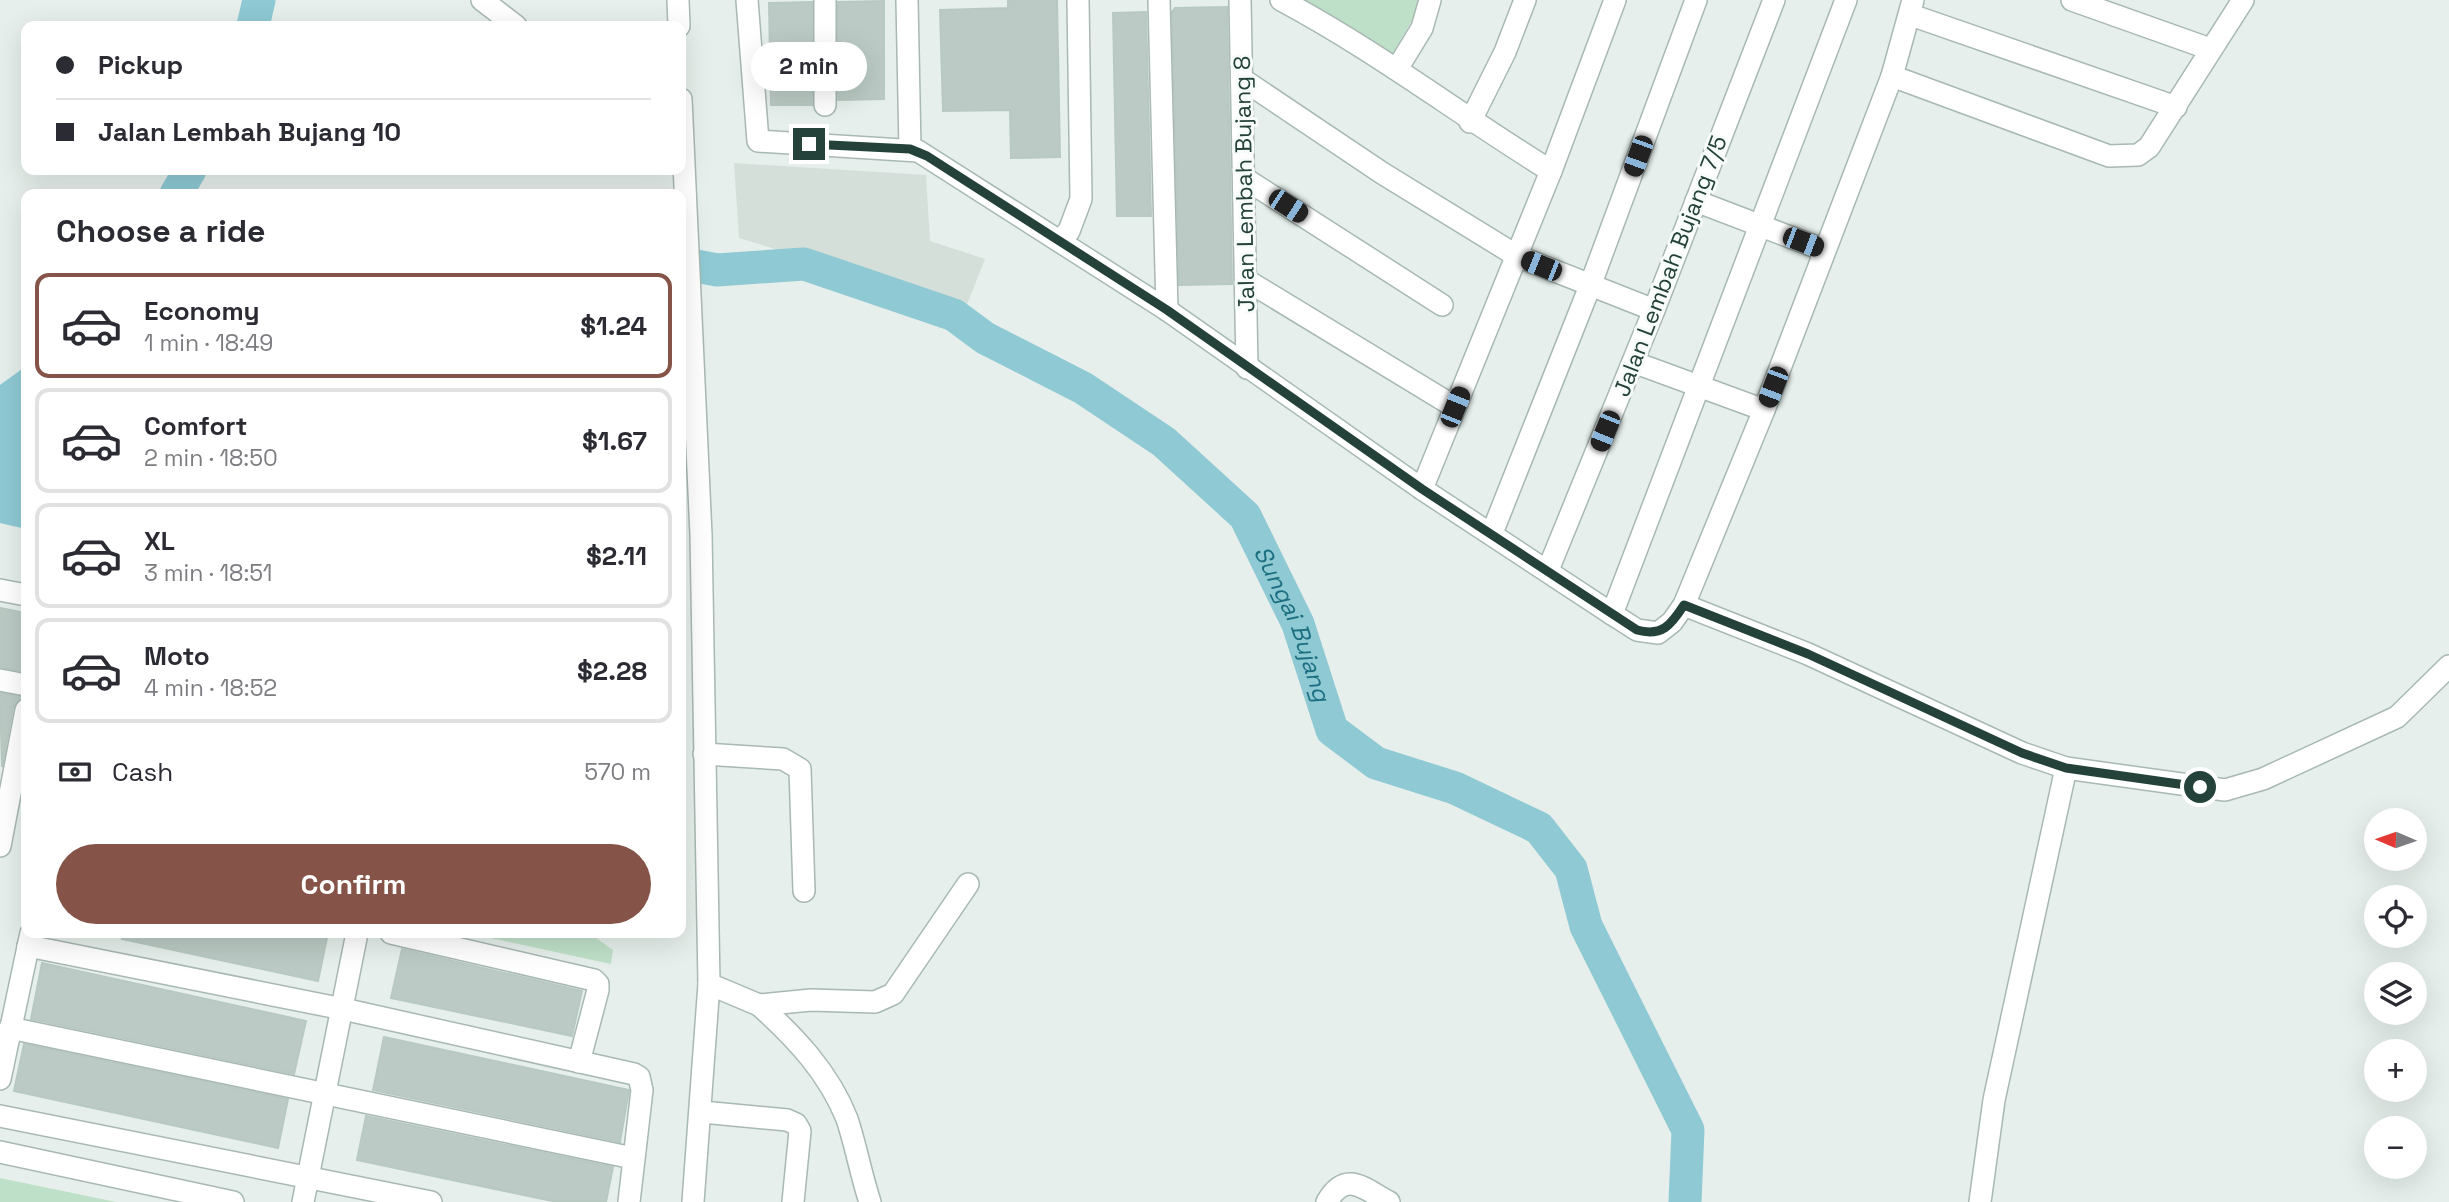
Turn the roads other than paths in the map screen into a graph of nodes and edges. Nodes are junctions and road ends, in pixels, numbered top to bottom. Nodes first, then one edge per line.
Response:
1 (482, 0) edge
2 (678, 0) edge
3 (747, 0) edge
4 (825, 0) edge
5 (907, 0) edge
6 (1079, 0) edge
7 (1159, 0) edge
8 (1240, 0) edge
9 (1281, 0) edge
10 (1430, 0) edge
11 (1525, 0) edge
12 (1615, 0) edge
13 (1696, 0) edge
14 (1774, 0) edge
15 (1846, 0) edge
16 (2072, 0) edge
17 (2244, 0) edge
18 (1912, 8) edge
19 (509, 21) edge
20 (679, 21) edge
21 (2210, 49) junction
22 (1397, 69) junction
23 (1892, 76) junction
24 (1242, 79) junction
25 (825, 105) dead end
26 (2176, 107) junction
27 (1470, 122) junction
28 (910, 149) junction
29 (1551, 171) junction
30 (1244, 177) junction
31 (1696, 201) junction
32 (686, 207) edge
33 (1760, 225) junction
34 (1059, 241) junction
35 (1824, 250) junction
36 (1517, 256) junction
37 (1246, 280) junction
38 (1590, 286) junction
39 (1442, 305) dead end
40 (1167, 310) junction
41 (1654, 310) junction
42 (1633, 362) junction
43 (1247, 368) junction
44 (1698, 387) junction
45 (1455, 407) junction
46 (1764, 410) junction
47 (1422, 489) junction
48 (1492, 533) junction
49 (691, 536) edge
50 (1548, 570) junction
51 (0, 590) edge
52 (21, 594) edge
53 (1684, 605) junction
54 (1612, 614) junction
55 (691, 639) edge
56 (2449, 666) edge
57 (0, 680) edge
58 (21, 684) edge
59 (21, 733) edge
60 (704, 754) junction
61 (2066, 768) junction
62 (13, 769) edge
63 (0, 846) edge
64 (968, 884) dead end
65 (804, 891) dead end
66 (356, 938) edge
67 (413, 938) edge
68 (30, 939) edge
69 (709, 985) junction
70 (759, 1005) junction
71 (343, 1009) junction
72 (10, 1028) junction
73 (579, 1062) junction
74 (0, 1079) edge
75 (326, 1094) junction
76 (702, 1112) junction
77 (0, 1116) edge
78 (0, 1152) edge
79 (634, 1158) junction
80 (308, 1176) junction
81 (233, 1202) edge
82 (303, 1202) edge
83 (431, 1202) edge
84 (629, 1202) edge
85 (693, 1202) edge
86 (793, 1202) edge
87 (870, 1202) edge
88 (1327, 1202) edge
89 (1390, 1202) edge
90 (1980, 1202) edge

1 - 19 street
2 - 20 street
3 - 28 street
4 - 25 street
5 - 28 street
6 - 34 street
7 - 40 street
8 - 24 street, Jalan Lembah Bujang 8
9 - 22 street
10 - 22 street
11 - 27 street
12 - 29 street
13 - 38 street
14 - 31 street, Jalan Lembah Bujang 7/5
15 - 33 street
16 - 21 street
17 - 21 street
18 - 23 street
18 - 26 street
21 - 26 street
22 - 27 street
23 - 26 street
23 - 35 street
24 - 30 street, Jalan Lembah Bujang 8
24 - 36 street
27 - 29 street
28 - 34 street
29 - 36 street
30 - 37 street, Jalan Lembah Bujang 8
30 - 39 street
31 - 33 street
31 - 41 street, Jalan Lembah Bujang 7/5
32 - 49 street
33 - 35 street
33 - 44 street
34 - 40 street
35 - 46 street
36 - 38 street
36 - 45 street
37 - 43 street, Jalan Lembah Bujang 8
37 - 45 street
38 - 41 street
38 - 48 street
40 - 43 street
41 - 42 street, Jalan Lembah Bujang 7/5
42 - 44 street
42 - 50 street, Jalan Lembah Bujang 7/5
43 - 47 street
44 - 46 street
44 - 54 street
45 - 47 street
46 - 53 street
47 - 48 street
48 - 50 street
49 - 55 street
50 - 54 street
51 - 52 street
53 - 54 street
53 - 61 street
55 - 60 street
56 - 61 street
57 - 58 street
59 - 62 street
60 - 65 street
60 - 69 street
61 - 90 street
62 - 63 street
64 - 70 street
66 - 71 street
67 - 73 street
68 - 71 street
68 - 72 street
69 - 70 street
69 - 76 street
70 - 87 street
71 - 73 street
71 - 75 street
72 - 74 street
72 - 75 street
73 - 79 street
75 - 79 street
75 - 80 street
76 - 85 street
76 - 86 street
77 - 80 street
78 - 81 street
79 - 84 street
80 - 82 street
80 - 83 street
88 - 89 street

